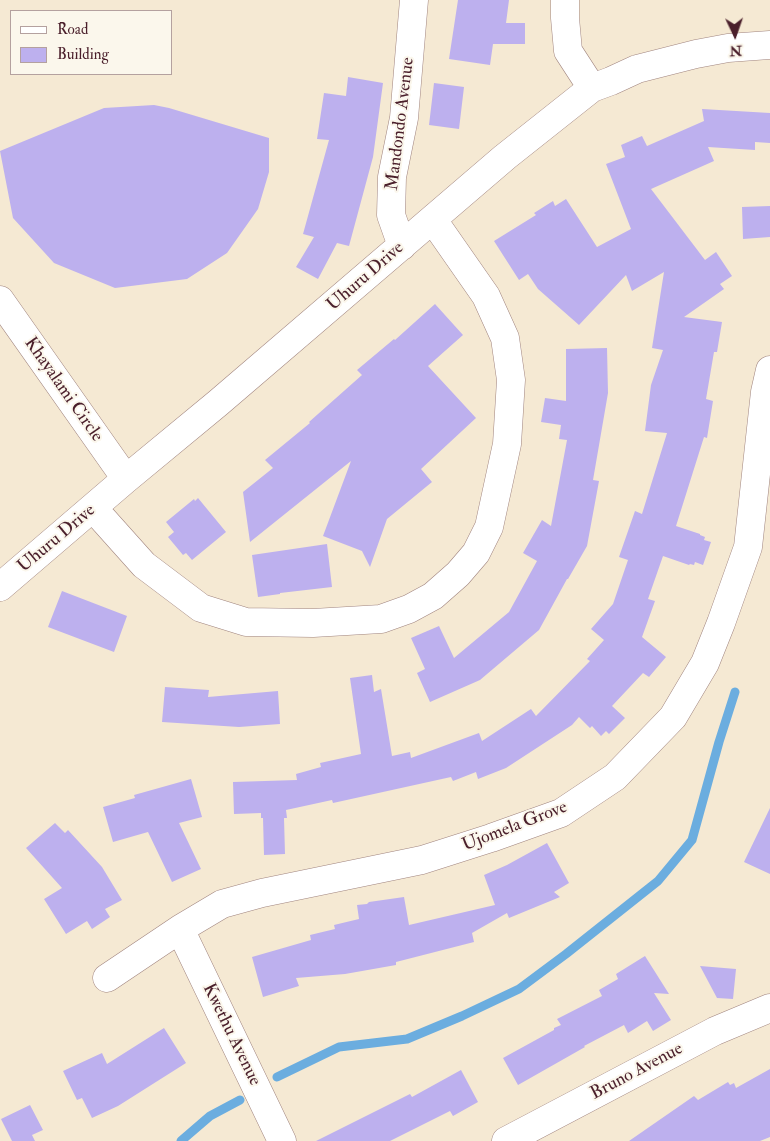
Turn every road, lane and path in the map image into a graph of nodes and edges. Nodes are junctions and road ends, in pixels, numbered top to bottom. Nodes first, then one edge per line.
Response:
1 (414, 0) edge
2 (565, 0) edge
3 (770, 45) edge
4 (592, 88) junction
5 (433, 220) junction
6 (402, 246) junction
7 (0, 300) edge
8 (770, 370) edge
9 (126, 479) junction
10 (93, 508) junction
11 (759, 548) edge
12 (0, 587) edge
13 (180, 929) junction
14 (107, 978) dead end
15 (770, 1008) edge
16 (275, 1137) edge
17 (506, 1141) edge

1 - 6 street, Mandondo Avenue
2 - 4 street
3 - 4 street, Uhuru Drive
4 - 5 street, Uhuru Drive
5 - 6 street, Uhuru Drive
5 - 10 street
6 - 9 street, Uhuru Drive
7 - 9 street, Khayalami Circle
8 - 11 street, Ujomela Grove
9 - 10 street, Uhuru Drive
10 - 12 street, Uhuru Drive
11 - 13 street, Ujomela Grove
13 - 14 street, Ujomela Grove
13 - 16 street, Kwethu Avenue
15 - 17 street, Bruno Avenue

